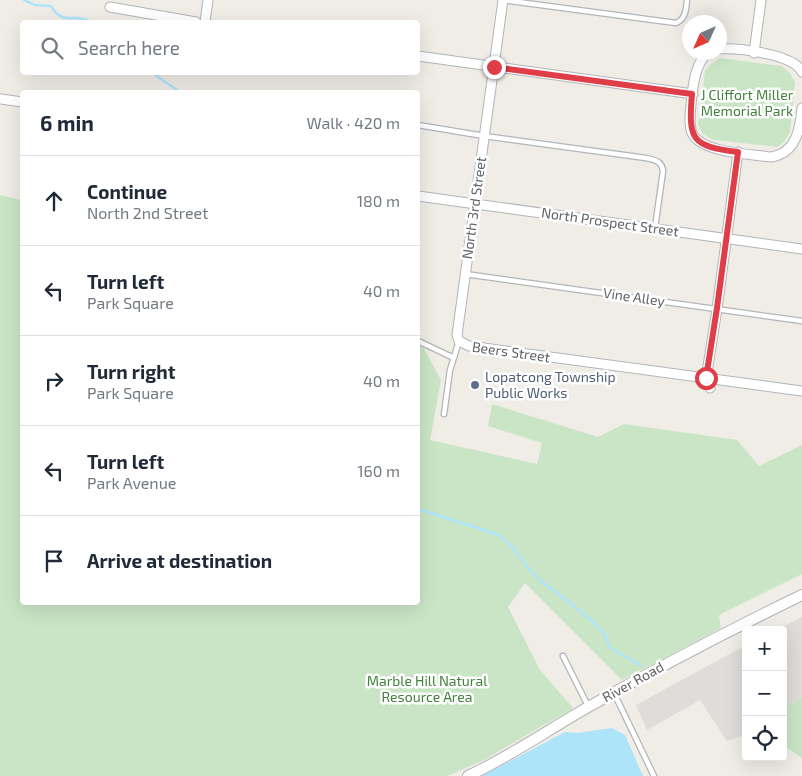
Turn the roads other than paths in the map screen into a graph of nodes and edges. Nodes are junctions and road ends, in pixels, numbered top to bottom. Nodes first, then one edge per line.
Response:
1 (208, 0) edge
2 (503, 0) edge
3 (687, 0) edge
4 (762, 0) edge
5 (110, 7) dead end
6 (185, 20) edge
7 (205, 20) edge
8 (727, 50) edge
9 (754, 52) junction
10 (420, 56) edge
11 (702, 60) edge
12 (494, 67) junction
13 (802, 72) edge
14 (692, 94) junction
15 (2, 99) dead end
16 (20, 102) edge
17 (802, 108) edge
18 (802, 112) edge
19 (420, 125) edge
20 (484, 136) junction
21 (738, 152) junction
22 (420, 196) edge
23 (475, 203) junction
24 (655, 228) junction
25 (727, 238) junction
26 (802, 243) edge
27 (802, 249) edge
28 (465, 274) junction
29 (717, 308) junction
30 (802, 321) edge
31 (459, 341) junction
32 (420, 342) edge
33 (454, 358) junction
34 (706, 378) junction
35 (710, 388) dead end
36 (802, 391) edge
37 (444, 414) dead end
38 (802, 595) edge
39 (563, 656) dead end
40 (614, 692) junction
41 (589, 707) junction
42 (468, 776) edge
43 (654, 776) edge

1 - 7 street
2 - 3 lane
2 - 12 street, North 3rd Street
4 - 9 street
5 - 6 street
8 - 9 street
9 - 13 street
10 - 12 street
11 - 14 street
12 - 14 street
12 - 20 street, North 3rd Street
14 - 21 street
15 - 16 street
17 - 18 street
18 - 21 street
19 - 20 lane
20 - 23 street, North 3rd Street
20 - 24 lane
21 - 25 street
22 - 23 street, North Prospect Street
23 - 24 street, North Prospect Street
23 - 28 street, North 3rd Street
24 - 25 street, North Prospect Street
25 - 27 street, North Prospect Street
25 - 29 street
26 - 27 lane
28 - 29 lane, Vine Alley
28 - 31 street, North 3rd Street
29 - 30 lane, Vine Alley
29 - 34 street
31 - 33 lane, North 3rd Street
31 - 34 street, Beers Street
32 - 33 lane
33 - 37 lane, North 3rd Street
34 - 35 street
34 - 36 street, Beers Street
38 - 40 street, River Road
39 - 41 lane
40 - 41 street, River Road
40 - 43 lane
41 - 42 street, River Road

